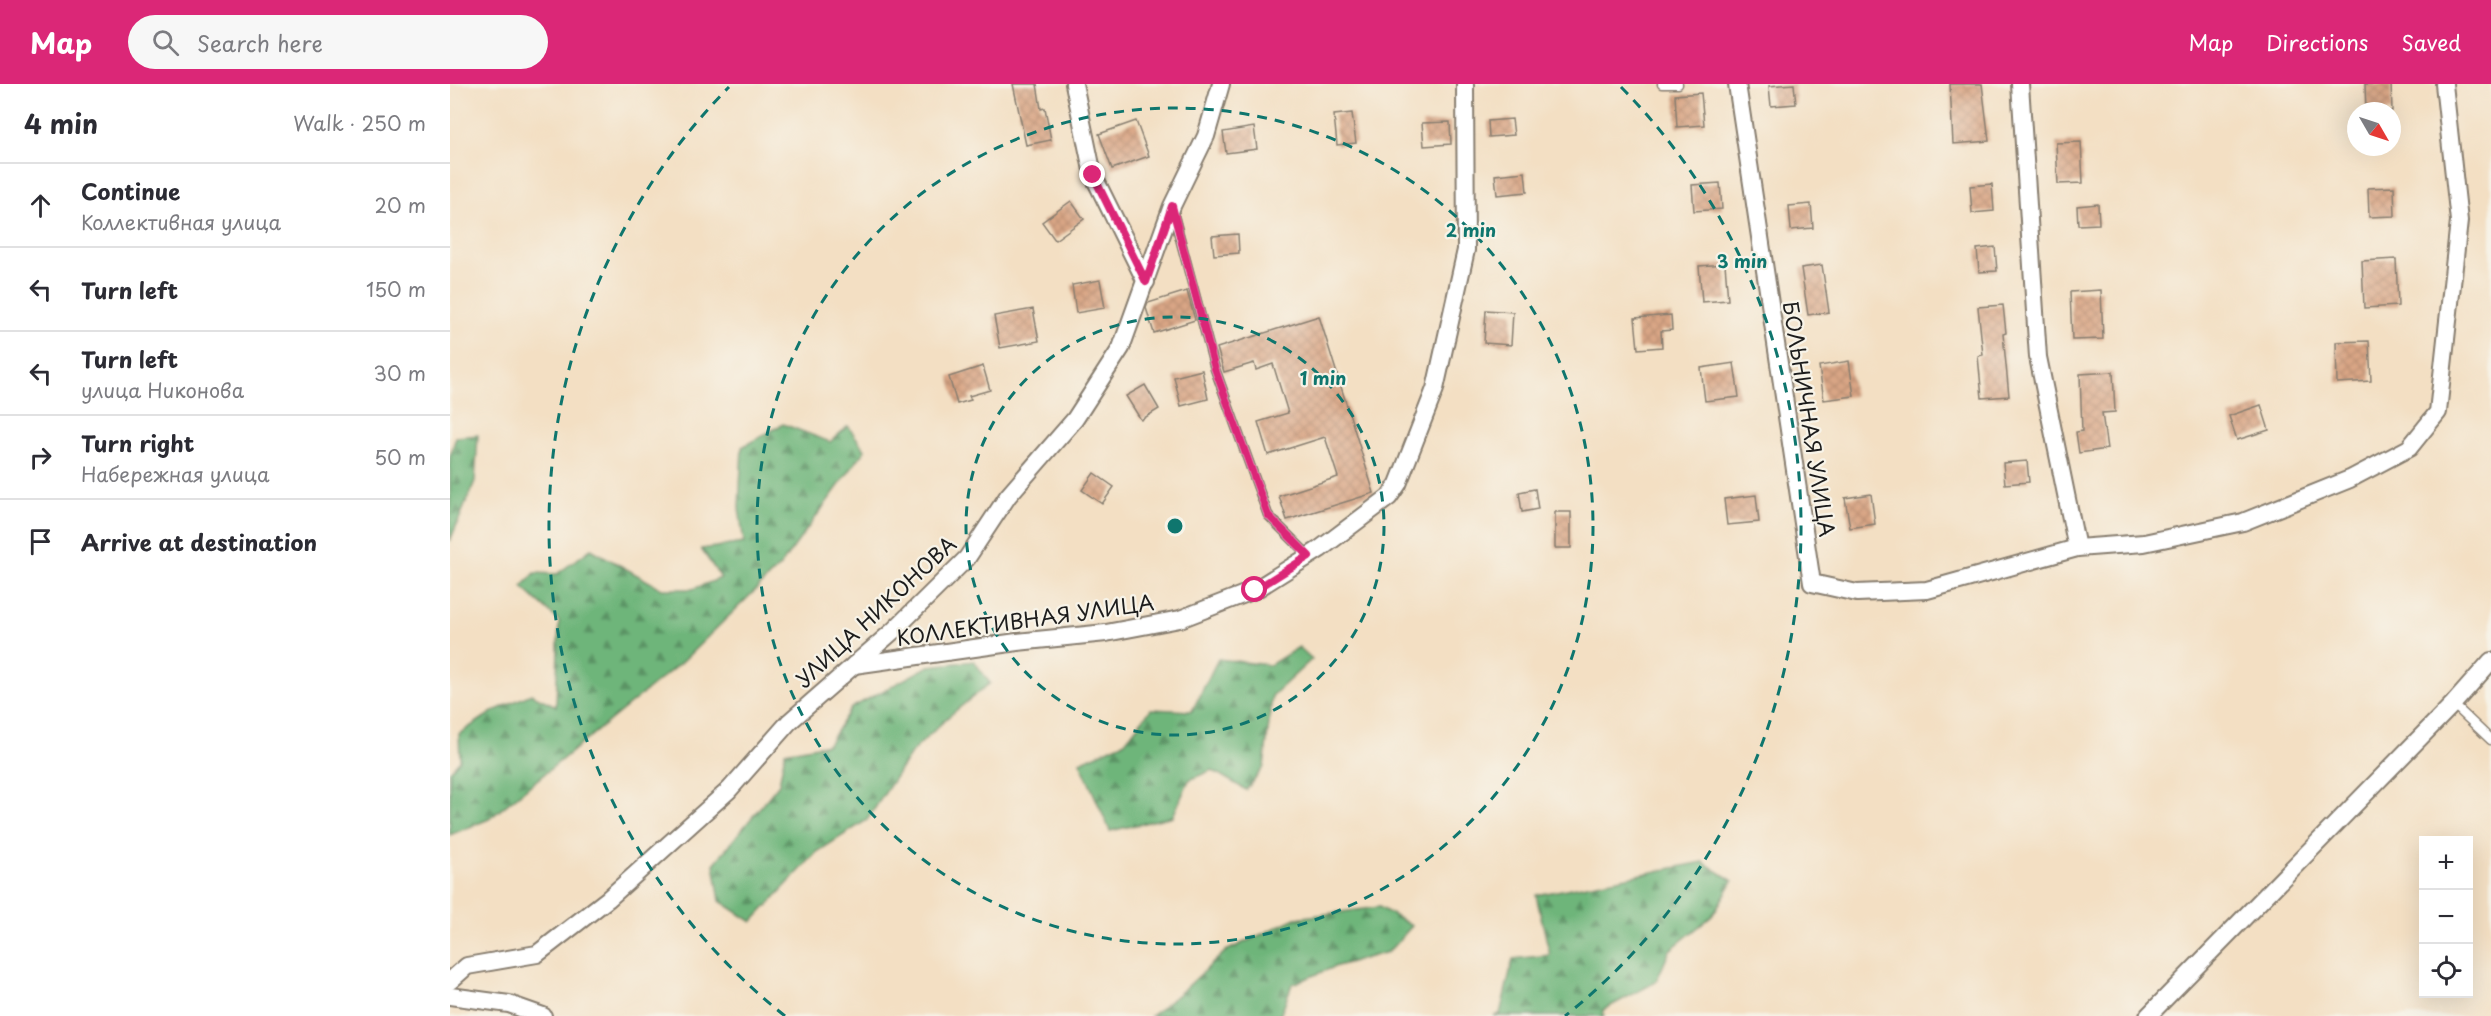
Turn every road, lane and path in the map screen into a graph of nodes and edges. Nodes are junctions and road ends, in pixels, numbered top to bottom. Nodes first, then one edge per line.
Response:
1 (1074, 84) edge
2 (1221, 84) edge
3 (1465, 84) edge
4 (1662, 84) edge
5 (1678, 84) edge
6 (1737, 84) edge
7 (2020, 84) edge
8 (2444, 84) edge
9 (1172, 206) junction
10 (1146, 282) junction
11 (2077, 548) junction
12 (1309, 556) junction
13 (2491, 661) edge
14 (854, 665) junction
15 (2453, 704) junction
16 (2491, 740) edge
17 (450, 981) edge
18 (450, 996) edge
19 (543, 1016) edge
20 (2148, 1016) edge

1 - 10 street
2 - 9 street, УЛИЦА НИКОНОВА
3 - 12 street, КОЛЛЕКТИВНАЯ УЛИЦА
4 - 5 lane
6 - 11 street, БОЛЬНИЧНАЯ УЛИЦА
7 - 11 street
8 - 11 street
9 - 10 street, УЛИЦА НИКОНОВА
9 - 12 lane
10 - 14 street, УЛИЦА НИКОНОВА
12 - 14 street, КОЛЛЕКТИВНАЯ УЛИЦА
13 - 15 street
14 - 17 street, УЛИЦА НИКОНОВА
15 - 16 lane
15 - 20 street
18 - 19 street

